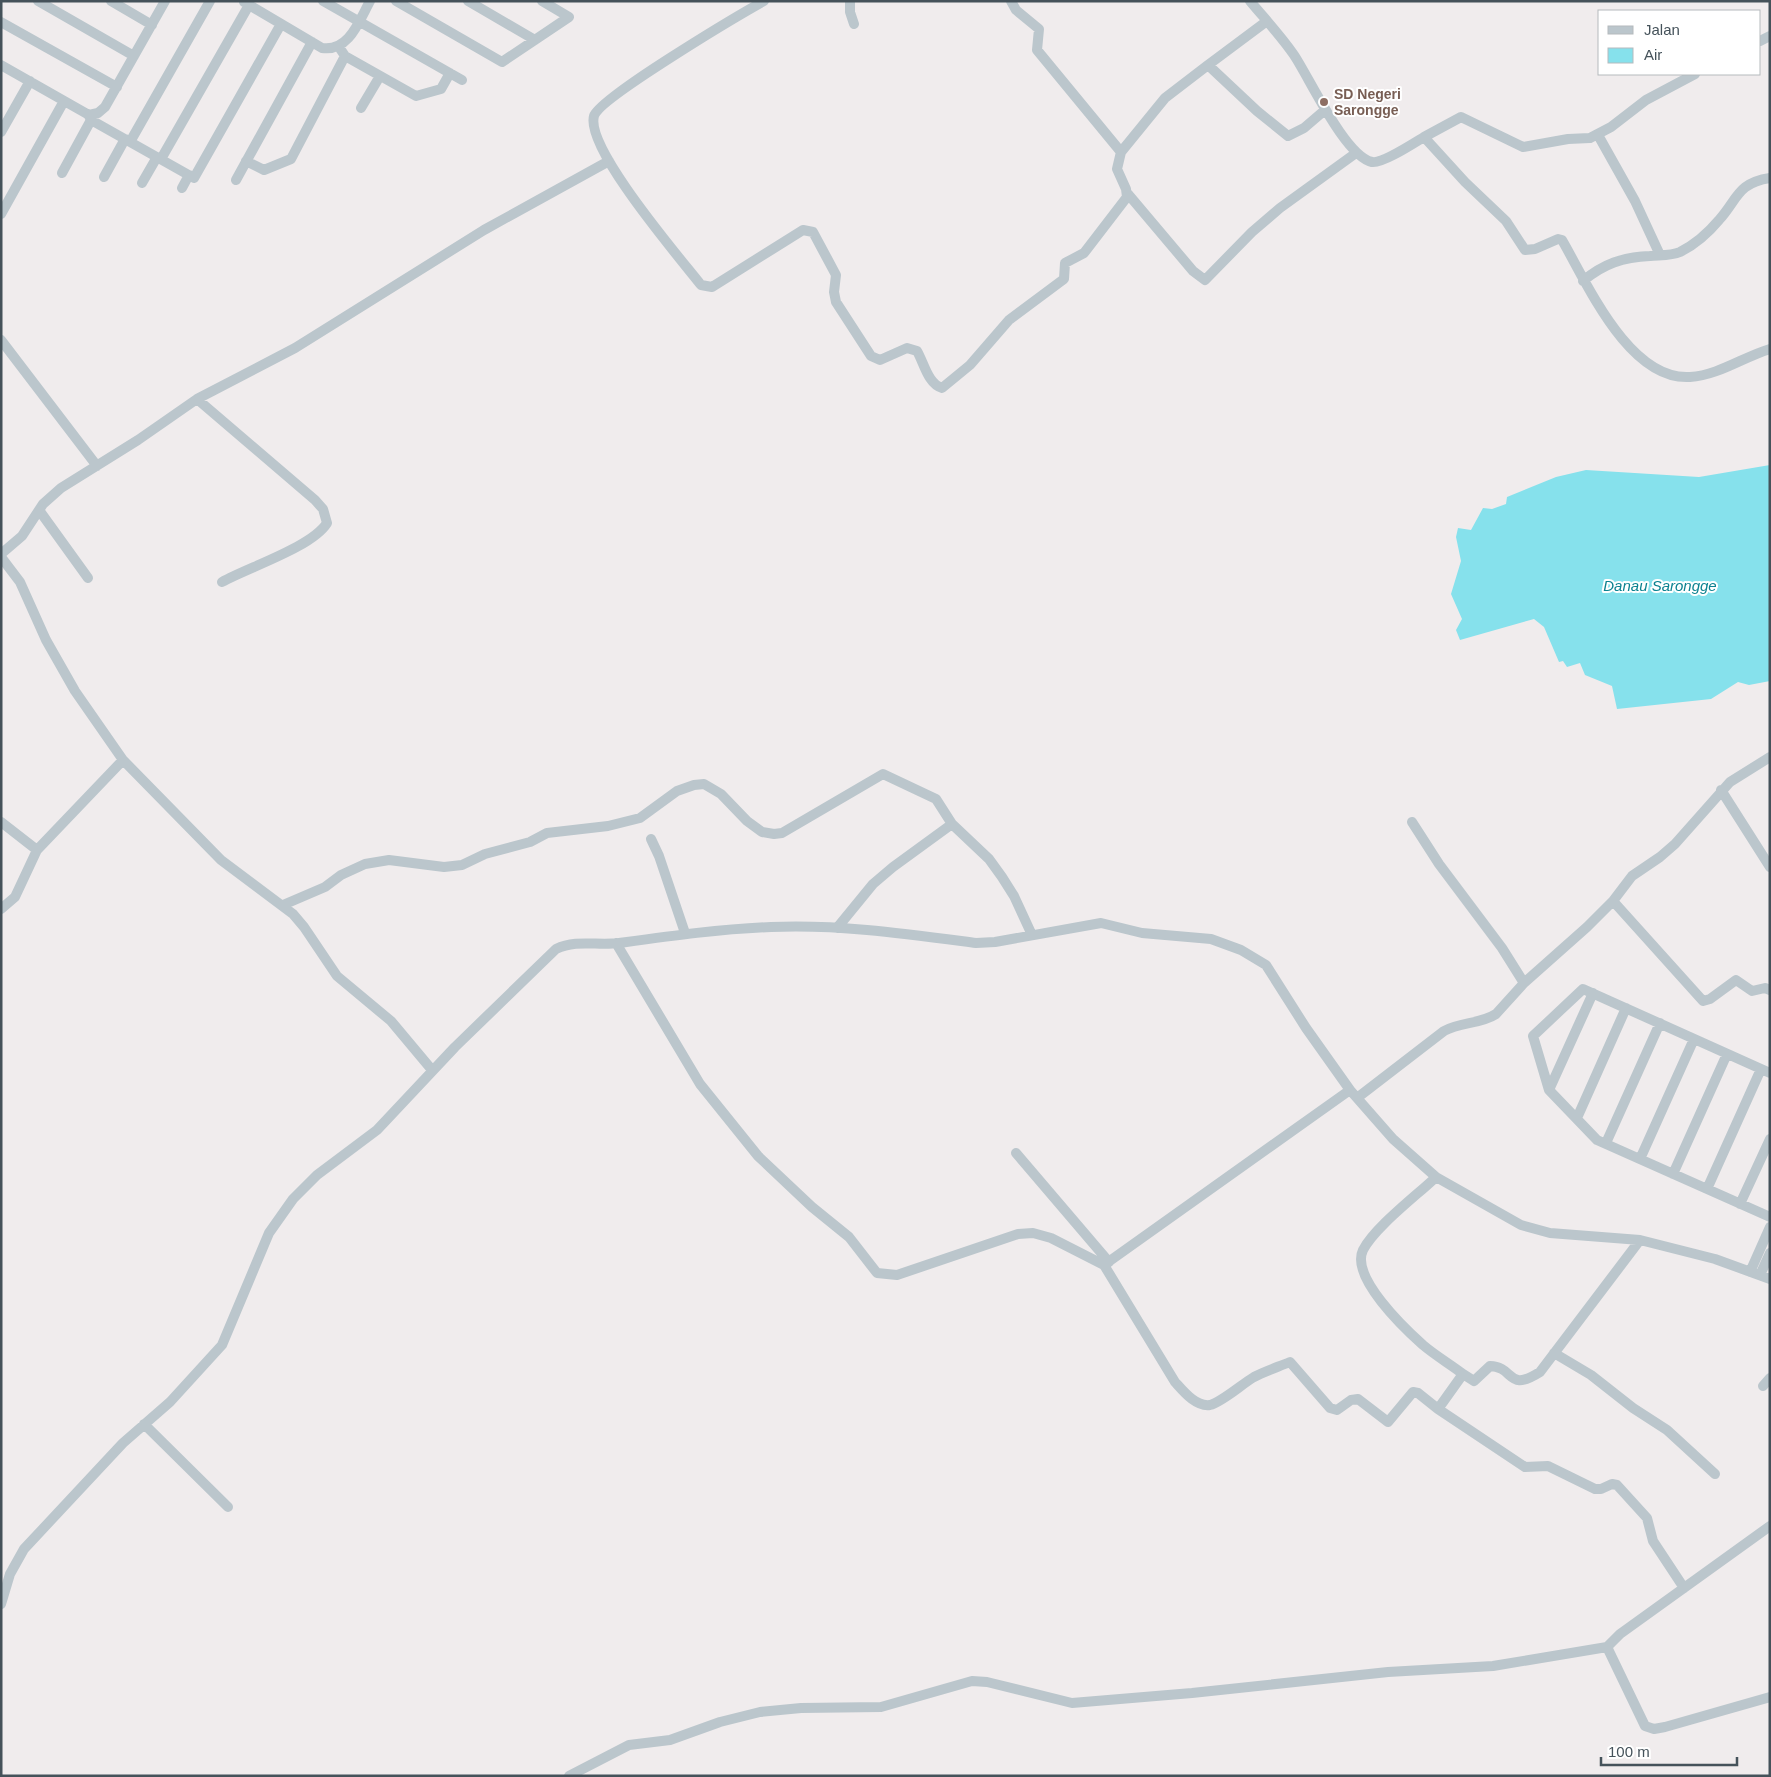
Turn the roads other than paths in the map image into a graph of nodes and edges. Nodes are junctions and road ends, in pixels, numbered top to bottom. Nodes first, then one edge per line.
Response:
1 (111, 1) edge
2 (165, 1) edge
3 (210, 1) edge
4 (323, 1) edge
5 (370, 1) edge
6 (396, 1) edge
7 (468, 1) edge
8 (542, 1) edge
9 (764, 1) edge
10 (850, 1) edge
11 (1012, 1) edge
12 (1250, 1) edge
13 (45, 3) edge
14 (246, 3) edge
15 (1267, 21) junction
16 (1, 22) edge
17 (359, 22) junction
18 (281, 24) junction
19 (854, 24) dead end
20 (152, 25) junction
21 (535, 40) junction
22 (312, 42) junction
23 (339, 47) junction
24 (134, 56) junction
25 (345, 56) junction
26 (1, 65) edge
27 (1208, 65) junction
28 (450, 73) junction
29 (1694, 75) edge
30 (380, 76) junction
31 (462, 80) dead end
32 (30, 81) junction
33 (117, 87) junction
34 (64, 101) junction
35 (361, 108) dead end
36 (1325, 110) junction
37 (90, 118) junction
38 (1, 132) edge
39 (1598, 135) junction
40 (1424, 137) junction
41 (128, 141) junction
42 (1121, 152) junction
43 (1356, 153) junction
44 (159, 158) junction
45 (246, 161) junction
46 (609, 161) junction
47 (62, 173) dead end
48 (189, 175) junction
49 (104, 177) dead end
50 (1770, 178) edge
51 (236, 180) dead end
52 (142, 183) dead end
53 (182, 188) dead end
54 (1128, 194) junction
55 (1, 214) edge
56 (1660, 255) junction
57 (1583, 281) junction
58 (1, 340) edge
59 (1770, 349) edge
60 (197, 399) junction
61 (97, 466) junction
62 (39, 510) junction
63 (1, 555) edge
64 (88, 578) dead end
65 (222, 582) dead end
66 (1770, 757) edge
67 (123, 760) junction
68 (1722, 790) junction
69 (1, 822) edge
70 (1412, 822) dead end
71 (952, 824) junction
72 (651, 839) dead end
73 (37, 850) junction
74 (1770, 868) edge
75 (1613, 901) junction
76 (283, 905) junction
77 (1, 909) edge
78 (837, 928) junction
79 (685, 933) junction
80 (1032, 935) junction
81 (616, 943) junction
82 (1524, 983) junction
83 (1770, 990) edge
84 (1593, 993) junction
85 (1626, 1008) junction
86 (1660, 1024) junction
87 (1694, 1039) junction
88 (1727, 1054) junction
89 (432, 1070) junction
90 (1765, 1071) edge
91 (1549, 1090) junction
92 (1354, 1094) junction
93 (1577, 1118) junction
94 (1770, 1139) edge
95 (1606, 1144) junction
96 (1016, 1153) dead end
97 (1640, 1159) junction
98 (1673, 1174) junction
99 (1436, 1177) junction
100 (1707, 1189) junction
101 (1740, 1204) junction
102 (1770, 1217) edge
103 (1770, 1228) edge
104 (1640, 1240) junction
105 (1770, 1253) edge
106 (1107, 1264) junction
107 (1760, 1275) edge
108 (1554, 1353) junction
109 (1463, 1374) junction
110 (1438, 1409) junction
111 (144, 1424) junction
112 (1715, 1474) dead end
113 (228, 1507) dead end
114 (1770, 1526) edge
115 (1684, 1588) junction
116 (1, 1604) edge
117 (1607, 1647) junction
118 (1770, 1697) edge
119 (569, 1776) edge

1 - 20 street
2 - 20 street
3 - 41 street
4 - 17 street
5 - 17 street
6 - 21 street
7 - 21 street
8 - 21 street
9 - 46 street
10 - 19 street
11 - 42 street
12 - 15 street
13 - 24 street
14 - 18 street
14 - 44 street
15 - 27 street
15 - 36 street
16 - 33 street
17 - 23 street
17 - 28 street
18 - 22 street
18 - 48 street
20 - 24 street
22 - 23 street
22 - 45 street
23 - 25 street
24 - 33 street
25 - 30 street
25 - 45 street
26 - 32 street
27 - 36 street
27 - 42 street
28 - 30 street
28 - 31 street
29 - 39 street
30 - 35 street
32 - 34 street
32 - 38 street
33 - 37 street
34 - 37 street
34 - 55 street
36 - 43 street
37 - 41 street
37 - 47 street
39 - 40 street
39 - 56 street
40 - 43 street
40 - 57 street
41 - 44 street
41 - 49 street
42 - 54 street
43 - 54 street
44 - 48 street
44 - 52 street
45 - 51 street
46 - 54 street
46 - 60 street
48 - 53 street
50 - 56 street
56 - 57 street
57 - 59 street
58 - 61 street
60 - 61 street
60 - 65 street
61 - 62 street
62 - 63 street
62 - 64 street
63 - 67 street
66 - 68 street
67 - 73 street
67 - 76 street
68 - 74 street
68 - 75 street
69 - 73 street
70 - 82 street
71 - 76 street
71 - 78 street
71 - 80 street
72 - 79 street
73 - 77 street
75 - 82 street
75 - 83 street
76 - 89 street
78 - 79 street
78 - 80 street
79 - 81 street
80 - 92 street
81 - 89 street
81 - 106 street
82 - 92 street
84 - 85 street
84 - 91 street
84 - 91 street
85 - 86 street
85 - 93 street
86 - 87 street
86 - 95 street
87 - 88 street
87 - 97 street
88 - 90 street
88 - 98 street
89 - 111 street
90 - 100 street
91 - 93 street
92 - 99 street
92 - 106 street
93 - 95 street
94 - 101 street
95 - 97 street
96 - 106 street
97 - 98 street
98 - 100 street
99 - 104 street
99 - 109 street
100 - 101 street
101 - 102 street
103 - 107 street
104 - 107 street
104 - 108 street
105 - 107 street
106 - 110 street
108 - 109 street
108 - 112 street
109 - 110 street
110 - 115 street
111 - 113 street
111 - 116 street
114 - 115 street
115 - 117 street
117 - 118 street
117 - 119 street

